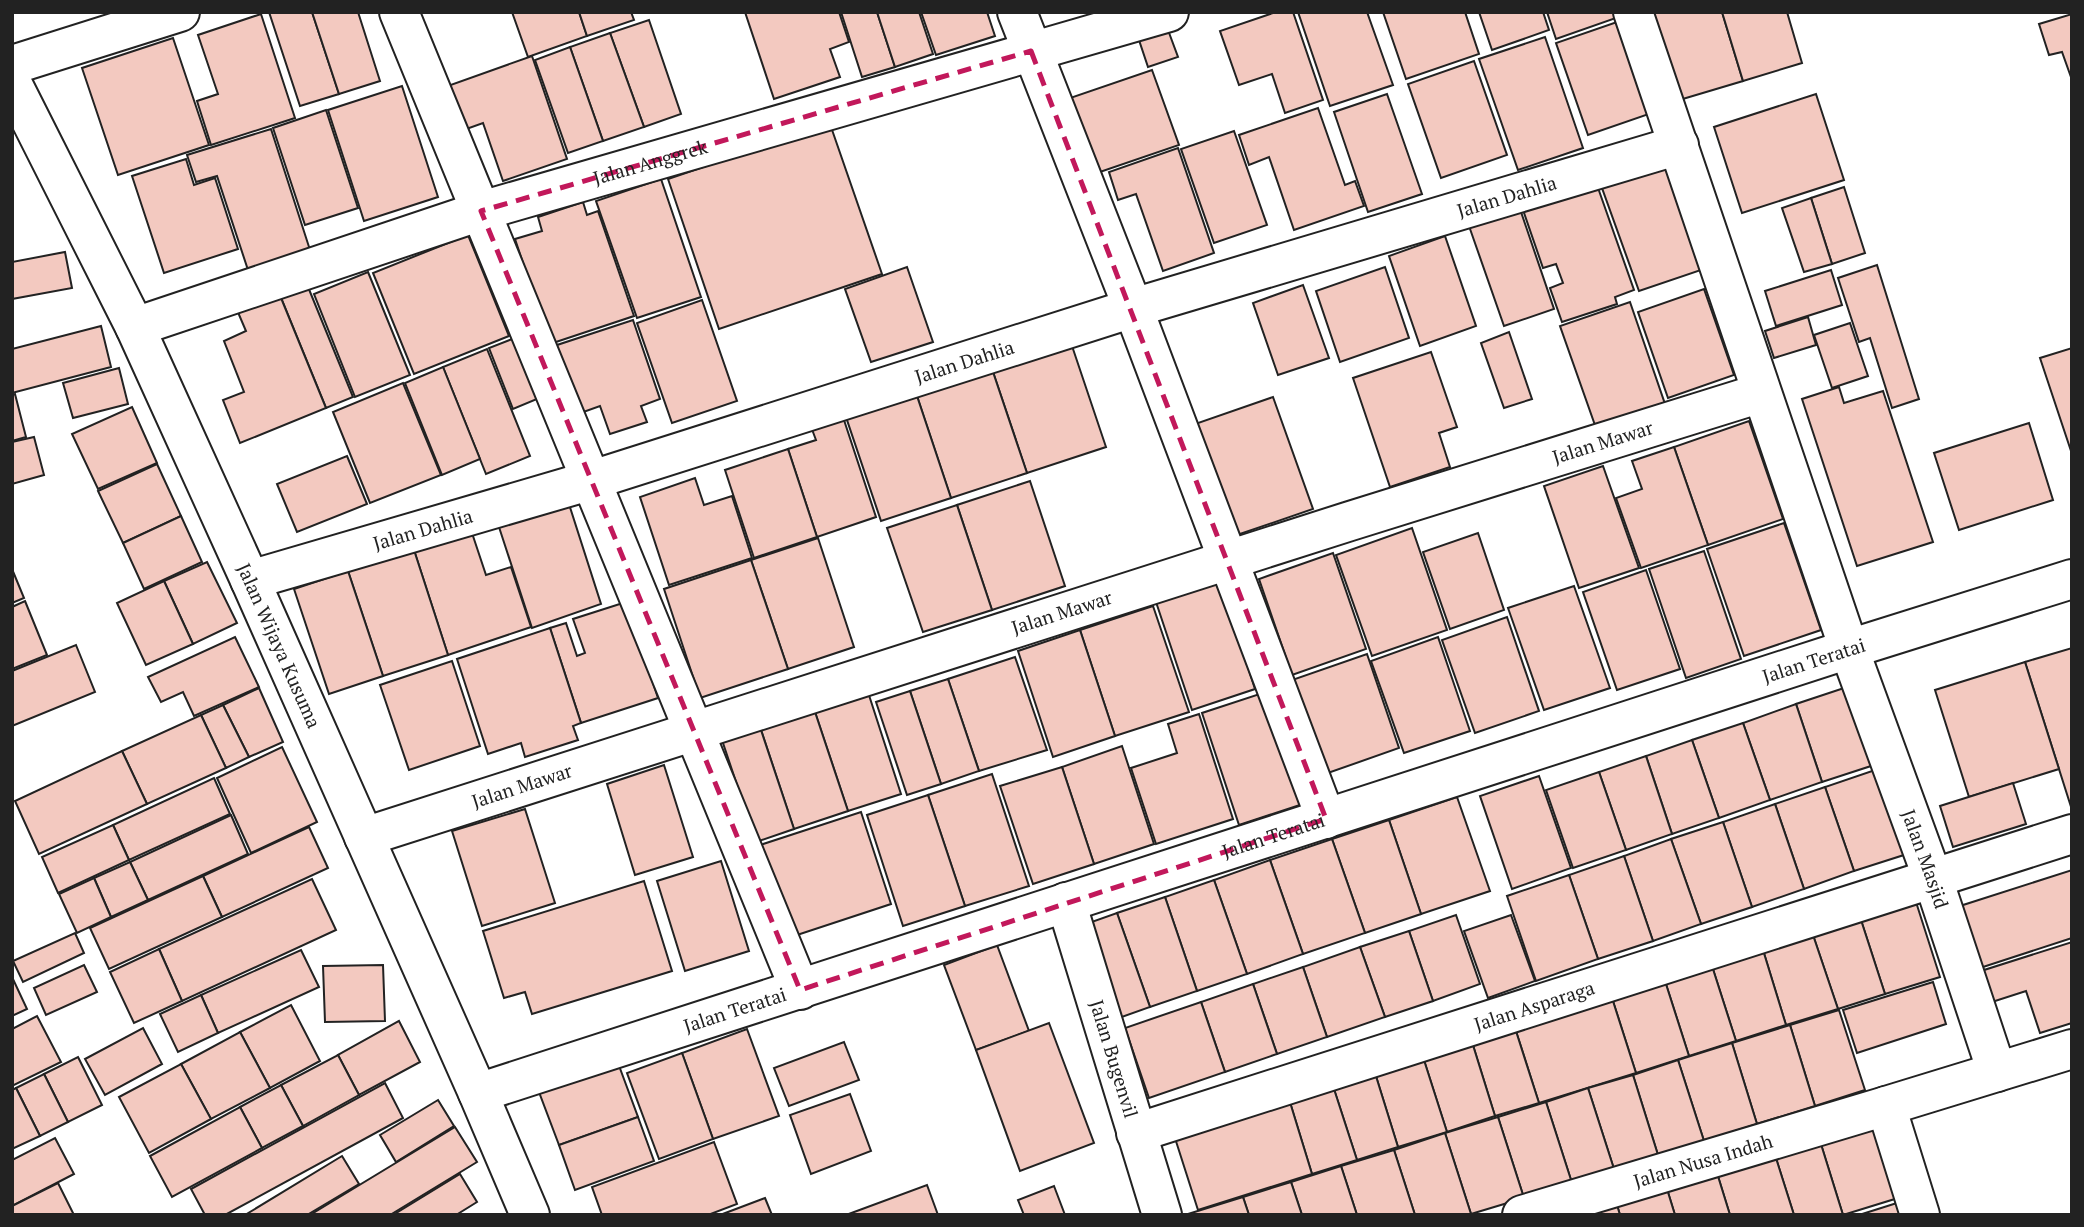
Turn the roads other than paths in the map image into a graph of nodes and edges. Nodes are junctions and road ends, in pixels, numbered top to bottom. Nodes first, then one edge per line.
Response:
1 (180, 12) edge
2 (399, 12) edge
3 (1017, 12) edge
4 (1169, 12) edge
5 (1633, 12) edge
6 (1031, 51) junction
7 (12, 65) edge
8 (12, 83) edge
9 (1679, 145) junction
10 (481, 211) junction
11 (1133, 307) junction
12 (135, 327) junction
13 (1761, 393) junction
14 (592, 480) junction
15 (1228, 558) junction
16 (2072, 579) edge
17 (250, 580) junction
18 (1849, 649) junction
19 (695, 728) junction
20 (1326, 819) junction
21 (2072, 834) edge
22 (364, 837) junction
23 (1933, 878) junction
24 (1066, 902) junction
25 (800, 990) junction
26 (2072, 1048) edge
27 (1997, 1072) junction
28 (478, 1093) junction
29 (1886, 1106) junction
30 (1136, 1132) junction
31 (530, 1215) edge
32 (1162, 1215) edge
33 (1522, 1215) edge
34 (1920, 1215) edge

1 - 7 street
2 - 10 street
3 - 6 street
4 - 6 street, Jalan Anggrek
5 - 9 street, Jalan Masjid
6 - 10 street, Jalan Anggrek
6 - 11 street
8 - 12 street, Jalan Wijaya Kusuma
9 - 11 street, Jalan Dahlia
9 - 13 street, Jalan Masjid
10 - 12 street, Jalan Anggrek
10 - 14 street
11 - 14 street, Jalan Dahlia
11 - 15 street
12 - 17 street, Jalan Wijaya Kusuma
13 - 15 street, Jalan Mawar
13 - 18 street, Jalan Masjid
14 - 17 street, Jalan Dahlia
14 - 19 street
15 - 19 street, Jalan Mawar
15 - 20 street
16 - 18 street, Jalan Teratai
17 - 22 street, Jalan Wijaya Kusuma
18 - 20 street, Jalan Teratai
18 - 23 street, Jalan Masjid
19 - 22 street, Jalan Mawar
19 - 25 street
20 - 24 street, Jalan Teratai
21 - 23 street, Jalan Asparaga
22 - 28 street, Jalan Wijaya Kusuma
23 - 27 street, Jalan Masjid
23 - 30 street, Jalan Asparaga
24 - 25 street, Jalan Teratai
24 - 30 street, Jalan Bugenvil
25 - 28 street, Jalan Teratai
26 - 27 street, Jalan Nusa Indah
27 - 29 street, Jalan Nusa Indah
28 - 31 street, Jalan Wijaya Kusuma
29 - 33 street, Jalan Nusa Indah
29 - 34 street
30 - 32 street, Jalan Bugenvil

